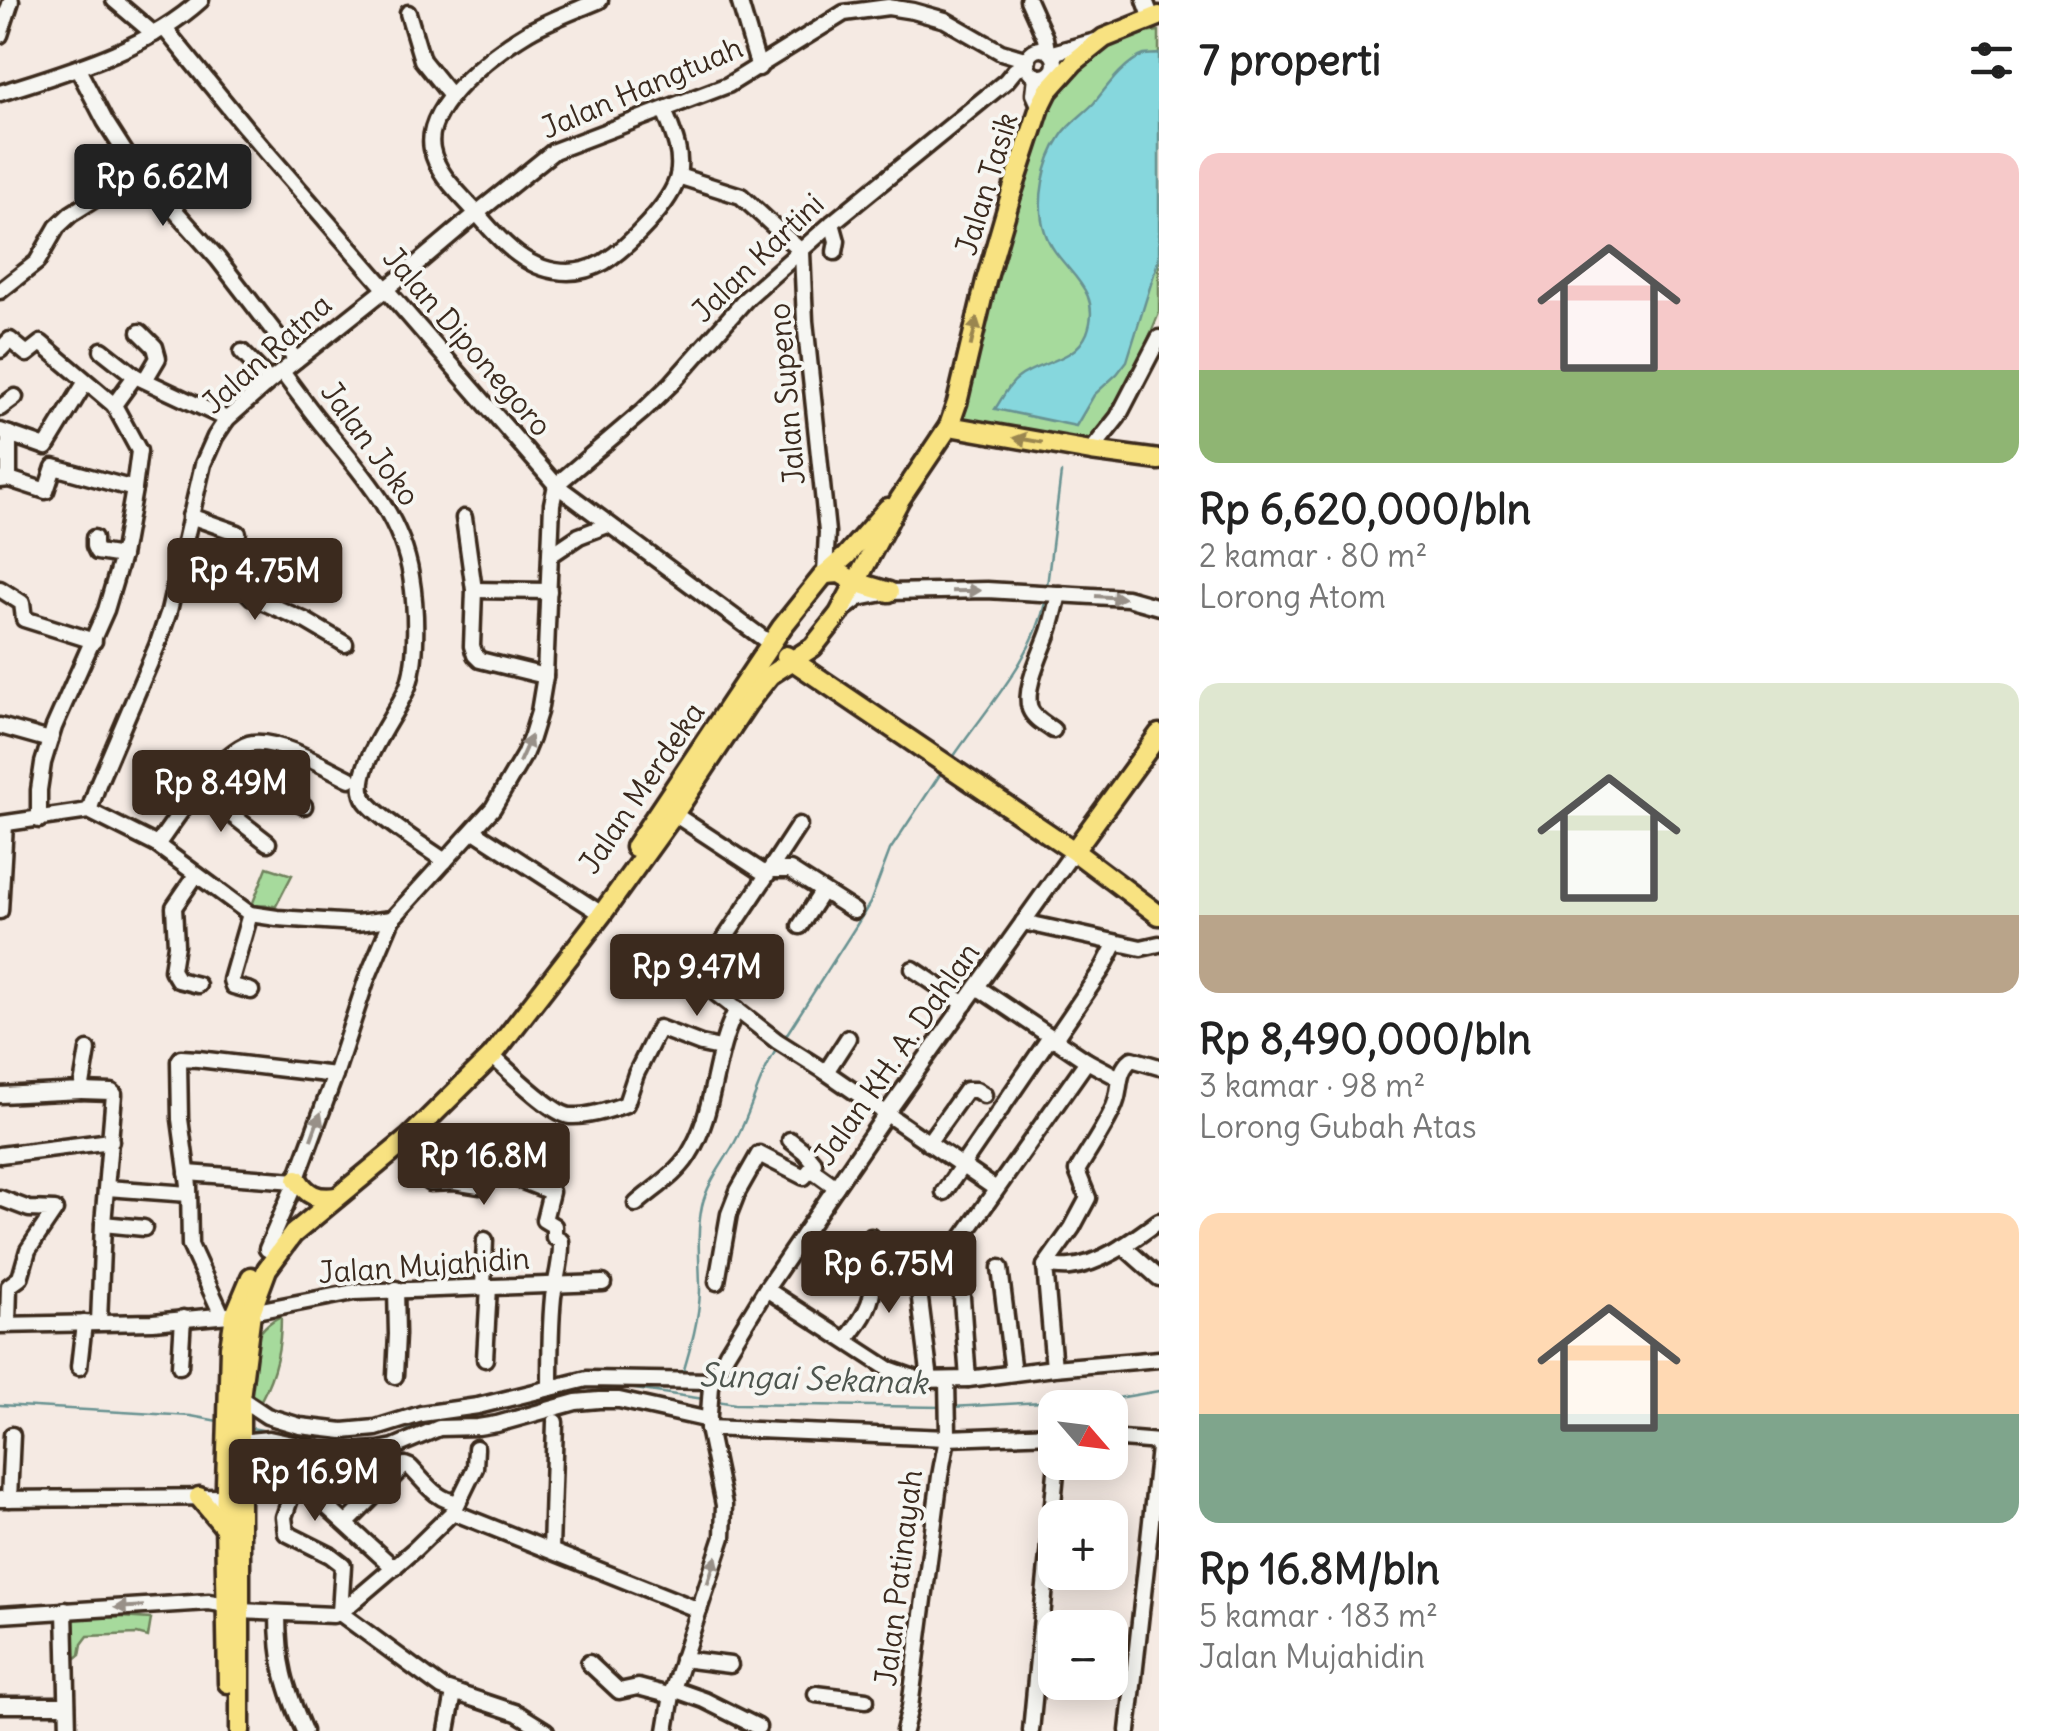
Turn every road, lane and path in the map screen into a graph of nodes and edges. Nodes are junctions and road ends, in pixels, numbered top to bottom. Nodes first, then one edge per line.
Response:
1 (114, 0) edge
2 (201, 0) edge
3 (600, 0) edge
4 (739, 0) edge
5 (1028, 0) edge
6 (1145, 0) edge
7 (11, 1) edge
8 (408, 13) dead end
9 (1156, 18) edge
10 (160, 32) junction
11 (0, 35) edge
12 (1104, 38) junction
13 (1030, 66) junction
14 (760, 68) junction
15 (78, 69) junction
16 (0, 93) edge
17 (452, 96) junction
18 (1040, 107) junction
19 (664, 110) junction
20 (130, 160) junction
21 (678, 176) junction
22 (477, 212) junction
23 (832, 223) junction
24 (802, 252) junction
25 (834, 252) dead end
26 (782, 267) junction
27 (805, 285) junction
28 (1, 288) edge
29 (384, 288) junction
30 (140, 332) dead end
31 (1159, 338) edge
32 (0, 350) edge
33 (102, 350) dead end
34 (242, 352) dead end
35 (296, 360) junction
36 (276, 376) junction
37 (140, 378) junction
38 (85, 383) junction
39 (15, 396) dead end
40 (114, 406) junction
41 (0, 408) edge
42 (227, 419) junction
43 (949, 426) junction
44 (5, 433) edge
45 (1091, 451) junction
46 (1159, 460) edge
47 (4, 479) edge
48 (556, 485) junction
49 (134, 489) junction
50 (900, 499) junction
51 (190, 516) junction
52 (464, 518) dead end
53 (608, 525) junction
54 (827, 532) junction
55 (238, 533) dead end
56 (94, 538) dead end
57 (551, 555) junction
58 (122, 556) junction
59 (846, 556) junction
60 (179, 568) junction
61 (825, 574) junction
62 (858, 577) junction
63 (0, 589) edge
64 (474, 590) junction
65 (549, 592) junction
66 (889, 592) junction
67 (1051, 593) junction
68 (1159, 607) edge
69 (838, 614) junction
70 (824, 634) junction
71 (94, 641) junction
72 (345, 644) dead end
73 (772, 645) junction
74 (791, 660) junction
75 (545, 676) junction
76 (838, 690) junction
77 (0, 726) edge
78 (1053, 730) dead end
79 (1159, 734) edge
80 (50, 740) junction
81 (289, 751) junction
82 (350, 779) dead end
83 (197, 791) junction
84 (304, 806) dead end
85 (89, 811) junction
86 (674, 814) junction
87 (39, 820) junction
88 (3, 824) edge
89 (799, 825) dead end
90 (474, 832) junction
91 (268, 842) dead end
92 (156, 845) junction
93 (1074, 851) junction
94 (445, 861) junction
95 (768, 872) junction
96 (196, 875) junction
97 (1, 890) edge
98 (822, 892) junction
99 (1, 900) edge
100 (854, 910) dead end
101 (0, 911) edge
102 (598, 911) junction
103 (250, 914) junction
104 (1159, 915) edge
105 (392, 920) junction
106 (1024, 922) junction
107 (356, 923) junction
108 (800, 926) dead end
109 (1116, 943) junction
110 (1159, 944) edge
111 (378, 948) junction
112 (913, 969) dead end
113 (198, 986) dead end
114 (977, 988) junction
115 (251, 991) dead end
116 (965, 1004) junction
117 (737, 1009) junction
118 (848, 1038) dead end
119 (1052, 1038) junction
120 (720, 1048) junction
121 (88, 1050) dead end
122 (492, 1056) junction
123 (1087, 1061) junction
124 (1159, 1067) edge
125 (826, 1072) junction
126 (336, 1075) junction
127 (1118, 1078) junction
128 (81, 1090) junction
129 (0, 1095) edge
130 (984, 1095) dead end
131 (886, 1114) junction
132 (409, 1138) junction
133 (790, 1140) dead end
134 (111, 1141) junction
135 (928, 1142) junction
136 (0, 1154) edge
137 (962, 1166) junction
138 (810, 1169) junction
139 (187, 1172) junction
140 (296, 1180) junction
141 (836, 1187) junction
142 (107, 1188) junction
143 (996, 1190) junction
144 (944, 1192) dead end
145 (189, 1194) junction
146 (0, 1198) edge
147 (329, 1198) junction
148 (636, 1204) dead end
149 (1159, 1221) edge
150 (104, 1224) junction
151 (144, 1228) dead end
152 (872, 1237) dead end
153 (485, 1240) dead end
154 (958, 1244) junction
155 (1122, 1246) junction
156 (266, 1249) junction
157 (1044, 1266) junction
158 (916, 1267) junction
159 (1000, 1268) dead end
160 (873, 1270) junction
161 (1159, 1278) edge
162 (603, 1282) dead end
163 (717, 1282) dead end
164 (555, 1285) junction
165 (486, 1287) junction
166 (396, 1289) junction
167 (766, 1289) junction
168 (236, 1314) junction
169 (184, 1318) junction
170 (92, 1322) junction
171 (4, 1324) edge
172 (846, 1340) junction
173 (485, 1359) dead end
174 (1159, 1359) edge
175 (180, 1366) dead end
176 (79, 1367) dead end
177 (1054, 1368) junction
178 (1013, 1373) junction
179 (395, 1376) dead end
180 (968, 1379) junction
181 (930, 1380) junction
182 (712, 1384) junction
183 (947, 1386) junction
184 (550, 1388) junction
185 (235, 1401) junction
186 (708, 1421) junction
187 (556, 1422) dead end
188 (1038, 1434) edge
189 (947, 1435) junction
190 (12, 1436) dead end
191 (235, 1438) junction
192 (1128, 1441) edge
193 (1159, 1445) edge
194 (476, 1448) dead end
195 (239, 1480) junction
196 (1055, 1480) edge
197 (293, 1490) junction
198 (200, 1497) junction
199 (226, 1497) junction
200 (5, 1499) edge
201 (456, 1507) junction
202 (347, 1523) junction
203 (225, 1528) junction
204 (552, 1550) junction
205 (394, 1568) junction
206 (233, 1608) junction
207 (66, 1610) junction
208 (699, 1610) junction
209 (340, 1613) junction
210 (0, 1614) edge
211 (278, 1614) junction
212 (682, 1659) junction
213 (589, 1663) dead end
214 (730, 1665) dead end
215 (672, 1692) junction
216 (454, 1693) junction
217 (816, 1694) dead end
218 (866, 1700) dead end
219 (0, 1705) edge
220 (67, 1705) junction
221 (758, 1727) dead end
222 (68, 1731) edge
223 (229, 1731) edge
224 (240, 1731) edge
225 (304, 1731) edge
226 (447, 1731) edge
227 (546, 1731) edge
228 (666, 1731) edge
229 (904, 1731) edge
230 (1030, 1731) edge
231 (1128, 1731) edge

1 - 10 street, Jalan Diponegoro
2 - 10 street
3 - 17 street
4 - 14 street
5 - 13 street
6 - 9 street
7 - 11 street
8 - 17 street
9 - 12 main road, Jalan Tasik
10 - 15 street
10 - 29 street, Jalan Diponegoro
12 - 13 street
12 - 18 main road, Jalan Tasik
13 - 14 street, Jalan Hangtuah
13 - 18 street
13 - 23 street, Jalan Kartini
14 - 19 street, Jalan Hangtuah
15 - 16 street
15 - 20 street
17 - 22 street
43 -> 18 main road, Jalan Tasik
19 - 21 street
19 - 22 street, Jalan Hangtuah
20 - 28 street
20 - 35 street
21 - 22 street
21 - 24 street
22 - 29 street, Jalan Hangtuah
23 - 24 street, Jalan Kartini
23 - 25 street
24 - 26 street, Jalan Kartini
24 - 27 street, Jalan Supeno
26 - 27 street
26 - 48 street, Jalan Kartini
27 - 54 street, Jalan Supeno
29 - 35 street, Jalan Ratna
29 - 48 street, Jalan Diponegoro
30 - 37 street
31 - 45 street
32 - 38 street
33 - 37 street
34 - 36 street, Jalan Joko
35 - 36 street, Jalan Ratna
36 - 42 street, Jalan Ratna
36 - 94 street, Jalan Joko
37 - 40 street
37 - 42 street
38 - 40 street
38 - 44 street
39 - 41 street
40 - 49 street
42 - 51 street, Jalan Ratna
45 -> 43 main road
43 - 50 main road, Jalan Tasik
44 - 47 street
45 - 46 main road
47 - 49 street
48 - 53 street, Jalan Diponegoro
48 - 57 street
49 - 58 street
50 - 59 main road, Jalan Merdeka
50 - 62 main road, Jalan Merdeka
51 - 55 street
51 - 60 street, Jalan Ratna
52 - 64 street
53 - 57 street
53 - 73 street, Jalan Diponegoro
54 - 59 street
54 - 61 street, Jalan Supeno
56 - 58 street
57 - 65 street
58 - 71 street
59 - 61 main road, Jalan Merdeka
59 - 62 street
60 - 72 street
60 - 85 street, Jalan Ratna
61 - 62 main road
61 - 73 main road, Jalan Merdeka
62 - 66 main road
62 - 69 main road, Jalan Merdeka
63 - 71 street
64 - 65 street
64 - 75 street
65 - 75 street
66 -> 67 street
66 - 69 street
67 -> 68 street
67 - 78 street
69 - 70 main road, Jalan Merdeka
70 - 74 main road, Jalan Merdeka
70 - 76 main road
71 - 80 street
73 - 74 main road
73 - 102 main road, Jalan Merdeka
74 - 76 main road
74 - 86 main road, Jalan Merdeka
90 -> 75 street
76 - 93 main road
77 - 80 street
79 - 93 main road
80 - 87 street
81 - 82 street
81 - 83 street
81 - 84 street
83 - 91 street
83 - 92 street
85 - 87 street
85 - 92 street
86 - 95 street
86 - 102 main road, Jalan Merdeka
87 - 88 street
88 - 97 street
89 - 95 street
90 - 94 street
90 - 102 street
92 - 96 street
93 - 104 main road
93 - 106 street, Jalan KH. A. Dahlan
94 - 105 street
95 - 98 street
95 - 117 street
96 - 103 street
96 - 113 street
97 - 99 street
98 - 100 street
98 - 108 street
99 - 101 street
102 - 122 main road, Jalan Merdeka
102 - 147 main road, Jalan Merdeka
103 - 107 street
103 - 115 street
105 - 107 street
105 - 111 street
106 - 109 street
106 - 114 street, Jalan KH. A. Dahlan
107 - 111 street
109 - 110 street
109 - 119 street
111 - 126 street
112 - 116 street
114 - 116 street, Jalan KH. A. Dahlan
114 - 119 street
116 - 131 street, Jalan KH. A. Dahlan
117 - 120 street
117 - 125 street
118 - 125 street
119 - 123 street
119 - 137 street
120 - 122 street
120 - 148 street
121 - 128 street
122 - 132 main road, Jalan Merdeka
123 - 127 street
123 - 143 street
124 - 127 street
125 - 131 street
126 - 139 street
140 -> 126 street
127 - 157 street
128 - 129 street
128 - 134 street
130 - 135 street
131 - 135 street
131 - 141 street, Jalan KH. A. Dahlan
132 - 147 main road, Jalan Merdeka
132 - 164 street
133 - 138 street
134 - 136 street
134 - 142 street
135 - 137 street
137 - 143 street
137 - 144 street
138 - 141 street
138 - 163 street
139 - 140 street
139 - 145 street
140 - 147 main road
140 - 156 street
141 - 167 street, Jalan KH. A. Dahlan
142 - 145 street
142 - 150 street
143 - 154 street
145 - 168 street
146 - 171 street
147 - 156 main road, Jalan Merdeka
147 - 168 main road, Jalan Merdeka
149 - 155 street
150 - 151 street
150 - 170 street
152 - 160 street
153 - 165 street
154 - 158 street
154 - 180 street
155 - 157 street
155 - 161 street
156 - 168 main road, Jalan Merdeka
157 - 177 street
158 - 160 street
158 - 181 street
159 - 178 street
160 - 172 street
162 - 164 street, Jalan Mujahidin
164 - 165 street, Jalan Mujahidin
164 - 184 street
165 - 166 street, Jalan Mujahidin
165 - 173 street
166 - 168 street, Jalan Mujahidin
166 - 179 street
167 - 172 street
167 - 182 street, Jalan KH. A. Dahlan
168 - 169 street, Jalan Mujahidin
168 - 185 main road, Jalan Merdeka
169 - 170 street, Jalan Mujahidin
169 - 175 street
170 - 171 street, Jalan Mujahidin
170 - 176 street
172 - 181 street
174 - 177 street
177 - 178 street
178 - 180 street
180 - 183 street
181 - 183 street
182 - 184 street
182 - 186 street
183 - 189 street, Jalan Patinayah
184 - 185 street
185 - 191 main road, Jalan Merdeka
186 - 189 street
186 - 191 street
208 -> 186 street
187 - 204 street
188 - 189 street
189 - 229 street, Jalan Patinayah
190 - 200 street
191 - 195 main road, Jalan Merdeka
191 - 199 main road, Jalan Merdeka
192 - 193 street
193 - 231 street
194 - 201 street
195 - 197 street
195 - 206 main road, Jalan Merdeka
196 - 230 street
197 - 202 street
197 - 209 street
198 - 199 street
198 - 200 street
198 - 203 main road
199 - 203 main road, Jalan Merdeka
201 - 202 street
201 - 204 street
201 - 205 street
202 - 205 street
203 - 206 main road, Jalan Merdeka
204 - 208 street
205 - 209 street
206 -> 207 street
206 - 211 street
206 - 223 main road, Jalan Merdeka
206 - 224 main road, Jalan Merdeka
207 - 210 street
207 - 220 street
208 - 212 street
209 - 211 street
209 - 216 street
211 - 225 street
212 - 214 street
212 - 215 street
213 - 215 street
215 - 221 street
215 - 228 street
216 - 226 street
216 - 227 street
217 - 218 street
219 - 220 street
220 - 222 street

